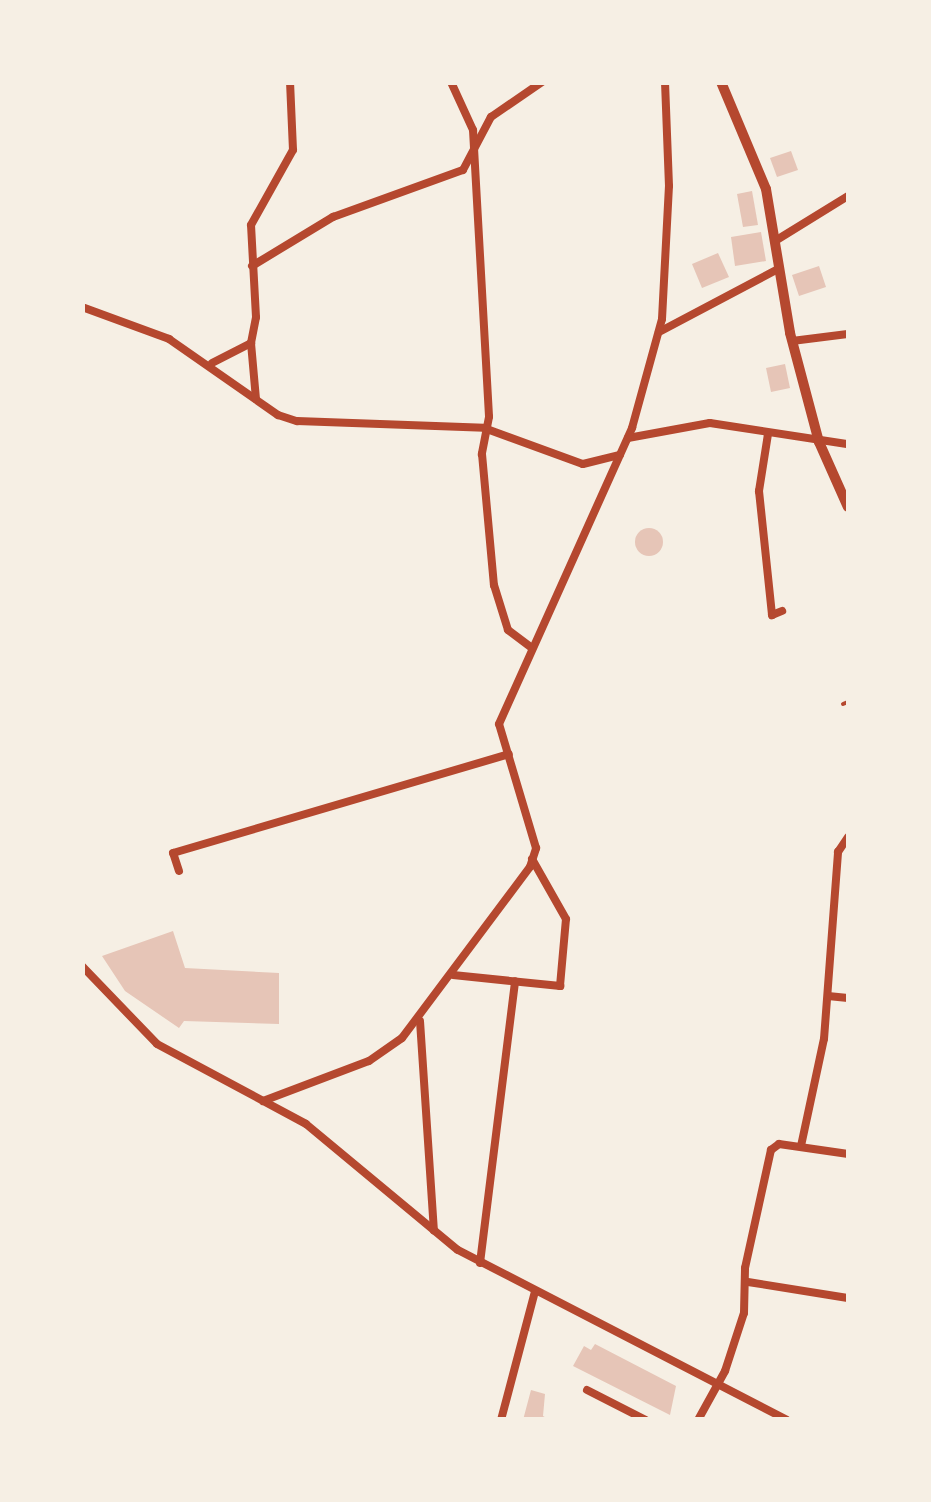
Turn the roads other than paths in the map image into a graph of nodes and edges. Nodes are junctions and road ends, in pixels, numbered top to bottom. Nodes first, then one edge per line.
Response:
1 (290, 82) edge
2 (452, 82) edge
3 (542, 82) edge
4 (665, 82) edge
5 (721, 82) edge
6 (473, 150) junction
7 (848, 196) edge
8 (774, 241) junction
9 (252, 266) junction
10 (776, 270) junction
11 (82, 307) edge
12 (659, 332) junction
13 (848, 334) edge
14 (792, 341) junction
15 (251, 343) junction
16 (212, 363) junction
17 (256, 399) junction
18 (484, 428) junction
19 (768, 434) junction
20 (628, 438) junction
21 (819, 442) junction
22 (848, 444) edge
23 (620, 455) junction
24 (848, 508) edge
25 (782, 611) dead end
26 (532, 648) junction
27 (509, 754) junction
28 (848, 837) edge
29 (532, 860) junction
30 (837, 862) junction
31 (848, 866) edge
32 (179, 871) dead end
33 (835, 938) junction
34 (848, 940) edge
35 (82, 966) edge
36 (452, 975) junction
37 (515, 981) junction
38 (828, 996) junction
39 (848, 998) edge
40 (420, 1020) junction
41 (262, 1101) junction
42 (802, 1146) junction
43 (848, 1154) edge
44 (434, 1231) junction
45 (480, 1263) junction
46 (748, 1282) junction
47 (535, 1291) junction
48 (848, 1298) edge
49 (717, 1386) junction
50 (587, 1390) dead end
51 (500, 1420) edge
52 (646, 1420) edge
53 (698, 1420) edge
54 (787, 1420) edge

1 - 9 street
2 - 6 street
3 - 6 street
4 - 12 street
5 - 8 street
6 - 9 street
6 - 18 street
7 - 8 street
8 - 10 street
9 - 15 street
10 - 12 street
10 - 14 street
11 - 16 street
12 - 20 street
13 - 14 street
14 - 21 street
15 - 16 street
15 - 17 street
16 - 17 street
17 - 18 street
18 - 23 street
18 - 26 street
19 - 20 street
19 - 21 street
19 - 25 street
20 - 23 street
21 - 22 street
21 - 24 street
23 - 26 street
26 - 27 street
27 - 29 street
27 - 32 street
28 - 30 street
29 - 36 street
29 - 37 street
30 - 31 street
30 - 33 street
33 - 34 street
33 - 38 street
35 - 41 street
36 - 37 street
36 - 40 street
37 - 45 street
38 - 39 street
38 - 42 street
40 - 41 street
40 - 44 street
41 - 44 street
42 - 43 street
42 - 46 street
44 - 45 street
45 - 47 street
46 - 48 street
46 - 49 street
47 - 49 street
47 - 51 street
49 - 53 street
49 - 54 street
50 - 52 street

